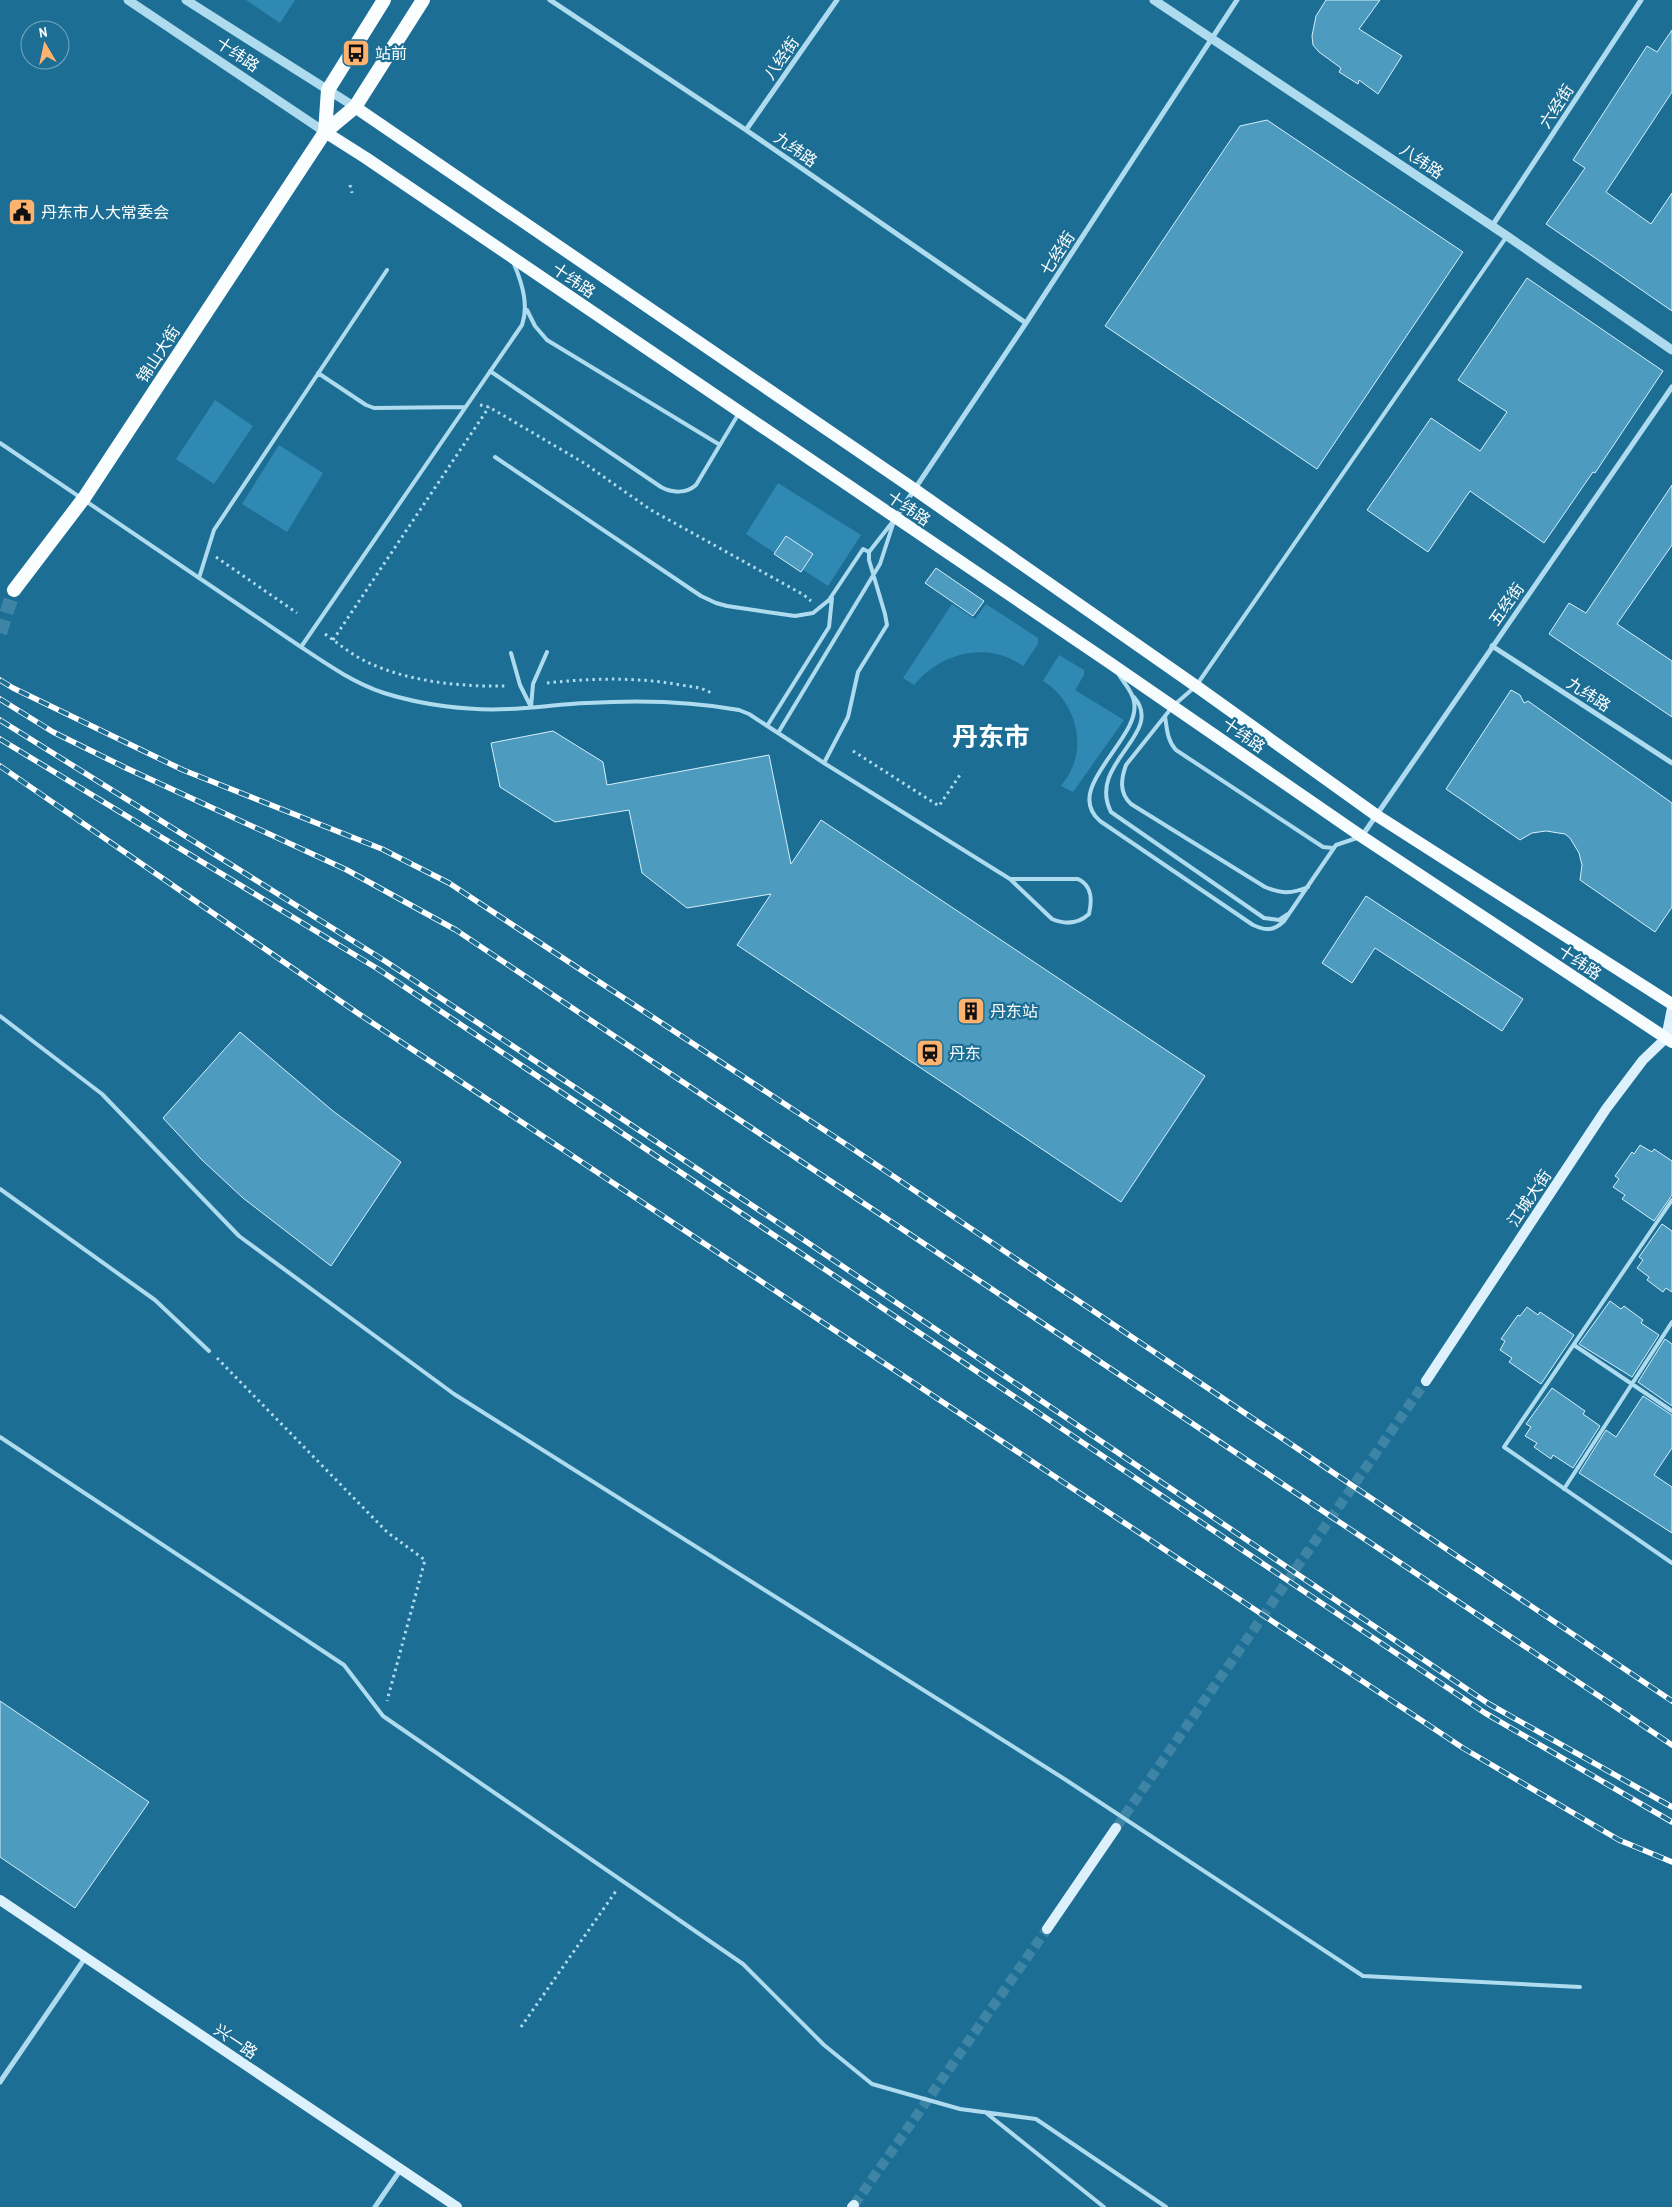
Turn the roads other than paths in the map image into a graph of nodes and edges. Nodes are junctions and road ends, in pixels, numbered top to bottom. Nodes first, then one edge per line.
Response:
1 (128, 0) edge
2 (186, 0) edge
3 (384, 0) edge
4 (423, 0) edge
5 (550, 0) edge
6 (837, 0) edge
7 (1154, 0) edge
8 (1237, 0) edge
9 (1641, 0) edge
10 (1211, 38) junction
11 (328, 90) junction
12 (355, 108) junction
13 (746, 130) junction
14 (325, 132) junction
15 (1492, 226) junction
16 (1507, 236) junction
17 (512, 257) junction
18 (387, 270) dead end
19 (526, 308) junction
20 (1026, 323) junction
21 (1672, 350) edge
22 (490, 371) junction
23 (318, 373) junction
24 (1672, 387) edge
25 (466, 407) junction
26 (740, 411) junction
27 (0, 442) edge
28 (720, 445) junction
29 (495, 457) dead end
30 (914, 489) junction
31 (84, 498) junction
32 (895, 518) junction
33 (868, 552) junction
34 (874, 575) junction
35 (199, 578) junction
36 (14, 590) tunnel mouth
37 (832, 596) junction
38 (1492, 646) junction
39 (301, 647) junction
40 (547, 652) dead end
41 (511, 653) dead end
42 (1110, 663) junction
43 (1196, 686) junction
44 (1133, 696) junction
45 (531, 707) junction
46 (1169, 711) junction
47 (767, 726) junction
48 (778, 733) junction
49 (824, 763) junction
50 (1672, 763) edge
51 (1376, 815) junction
52 (1361, 836) junction
53 (1334, 848) junction
54 (1010, 879) junction
55 (1308, 887) junction
56 (1292, 910) junction
57 (1672, 1006) edge
58 (0, 1016) edge
59 (1670, 1039) edge
60 (0, 1188) edge
61 (1672, 1200) edge
62 (1672, 1322) edge
63 (1574, 1345) junction
64 (209, 1350) road end
65 (1426, 1381) tunnel mouth
66 (1632, 1384) junction
67 (1672, 1411) edge
68 (0, 1437) edge
69 (1564, 1488) junction
70 (1672, 1563) edge
71 (1116, 1828) tunnel mouth
72 (0, 1900) edge
73 (1047, 1929) tunnel mouth
74 (85, 1958) junction
75 (1580, 1987) dead end
76 (0, 2082) edge
77 (985, 2112) junction
78 (401, 2170) junction
79 (375, 2207) edge
80 (457, 2207) edge
81 (1104, 2207) edge
82 (1166, 2207) edge

1 - 14 street, 十纬路
2 - 11 street, 十纬路
3 - 11 highway, 锦山大街
4 - 12 highway, 锦山大街
5 - 13 street, 九纬路
6 - 13 street, 八经街
7 - 10 street, 八纬路
8 - 10 street, 七经街
9 - 15 street, 六经街
10 - 15 street, 八纬路
10 - 20 street, 七经街
11 - 12 street, 十纬路
11 - 14 highway, 锦山大街
12 - 14 highway, 锦山大街
12 - 30 main road, 十纬路
13 - 20 street, 九纬路
14 - 17 main road, 十纬路
14 - 31 highway, 锦山大街
15 - 16 street, 八纬路
16 - 21 street, 八纬路
16 - 43 lane
17 - 19 lane
17 - 26 main road, 十纬路
18 - 23 lane
19 - 22 lane
19 - 28 lane
20 - 30 street, 七经街
22 - 25 lane
22 - 28 lane
23 - 25 lane
23 - 35 lane
24 - 38 street, 五经街
25 - 39 lane
26 - 28 lane
26 - 32 main road, 十纬路
27 - 31 lane
29 - 37 lane
30 - 32 street, 七经街
30 - 43 main road, 十纬路
31 - 35 lane
31 - 36 highway, 锦山大街
32 - 33 lane
32 - 34 lane
32 - 42 main road, 十纬路
33 - 34 lane
33 - 37 lane
34 - 48 lane
34 - 49 lane
35 - 39 lane
37 - 47 lane
38 - 50 street, 九纬路
38 - 51 street, 五经街
39 - 45 lane
40 - 45 lane
41 - 45 lane
42 - 44 lane
42 - 46 main road, 十纬路
43 - 46 lane
43 - 51 main road, 十纬路
44 - 56 lane
44 - 56 lane
45 - 47 lane
46 - 52 main road, 十纬路
46 - 53 lane
46 - 55 lane
47 - 48 lane
48 - 49 lane
49 - 54 lane
51 - 52 street, 五经街
51 - 57 main road, 十纬路
52 - 53 lane
52 - 59 main road, 十纬路
53 - 55 lane
54 - 54 lane
55 - 56 lane
57 - 59 main road
58 - 75 lane
59 - 65 main road, 江城大街
60 - 64 lane
61 - 63 lane
62 - 66 lane
63 - 66 lane
63 - 69 lane
66 - 67 lane
66 - 69 lane
68 - 77 lane
69 - 70 lane
71 - 73 main road
72 - 74 main road, 兴一路
74 - 76 street
74 - 78 main road, 兴一路
77 - 81 lane
77 - 82 lane
78 - 79 street
78 - 80 main road, 兴一路

